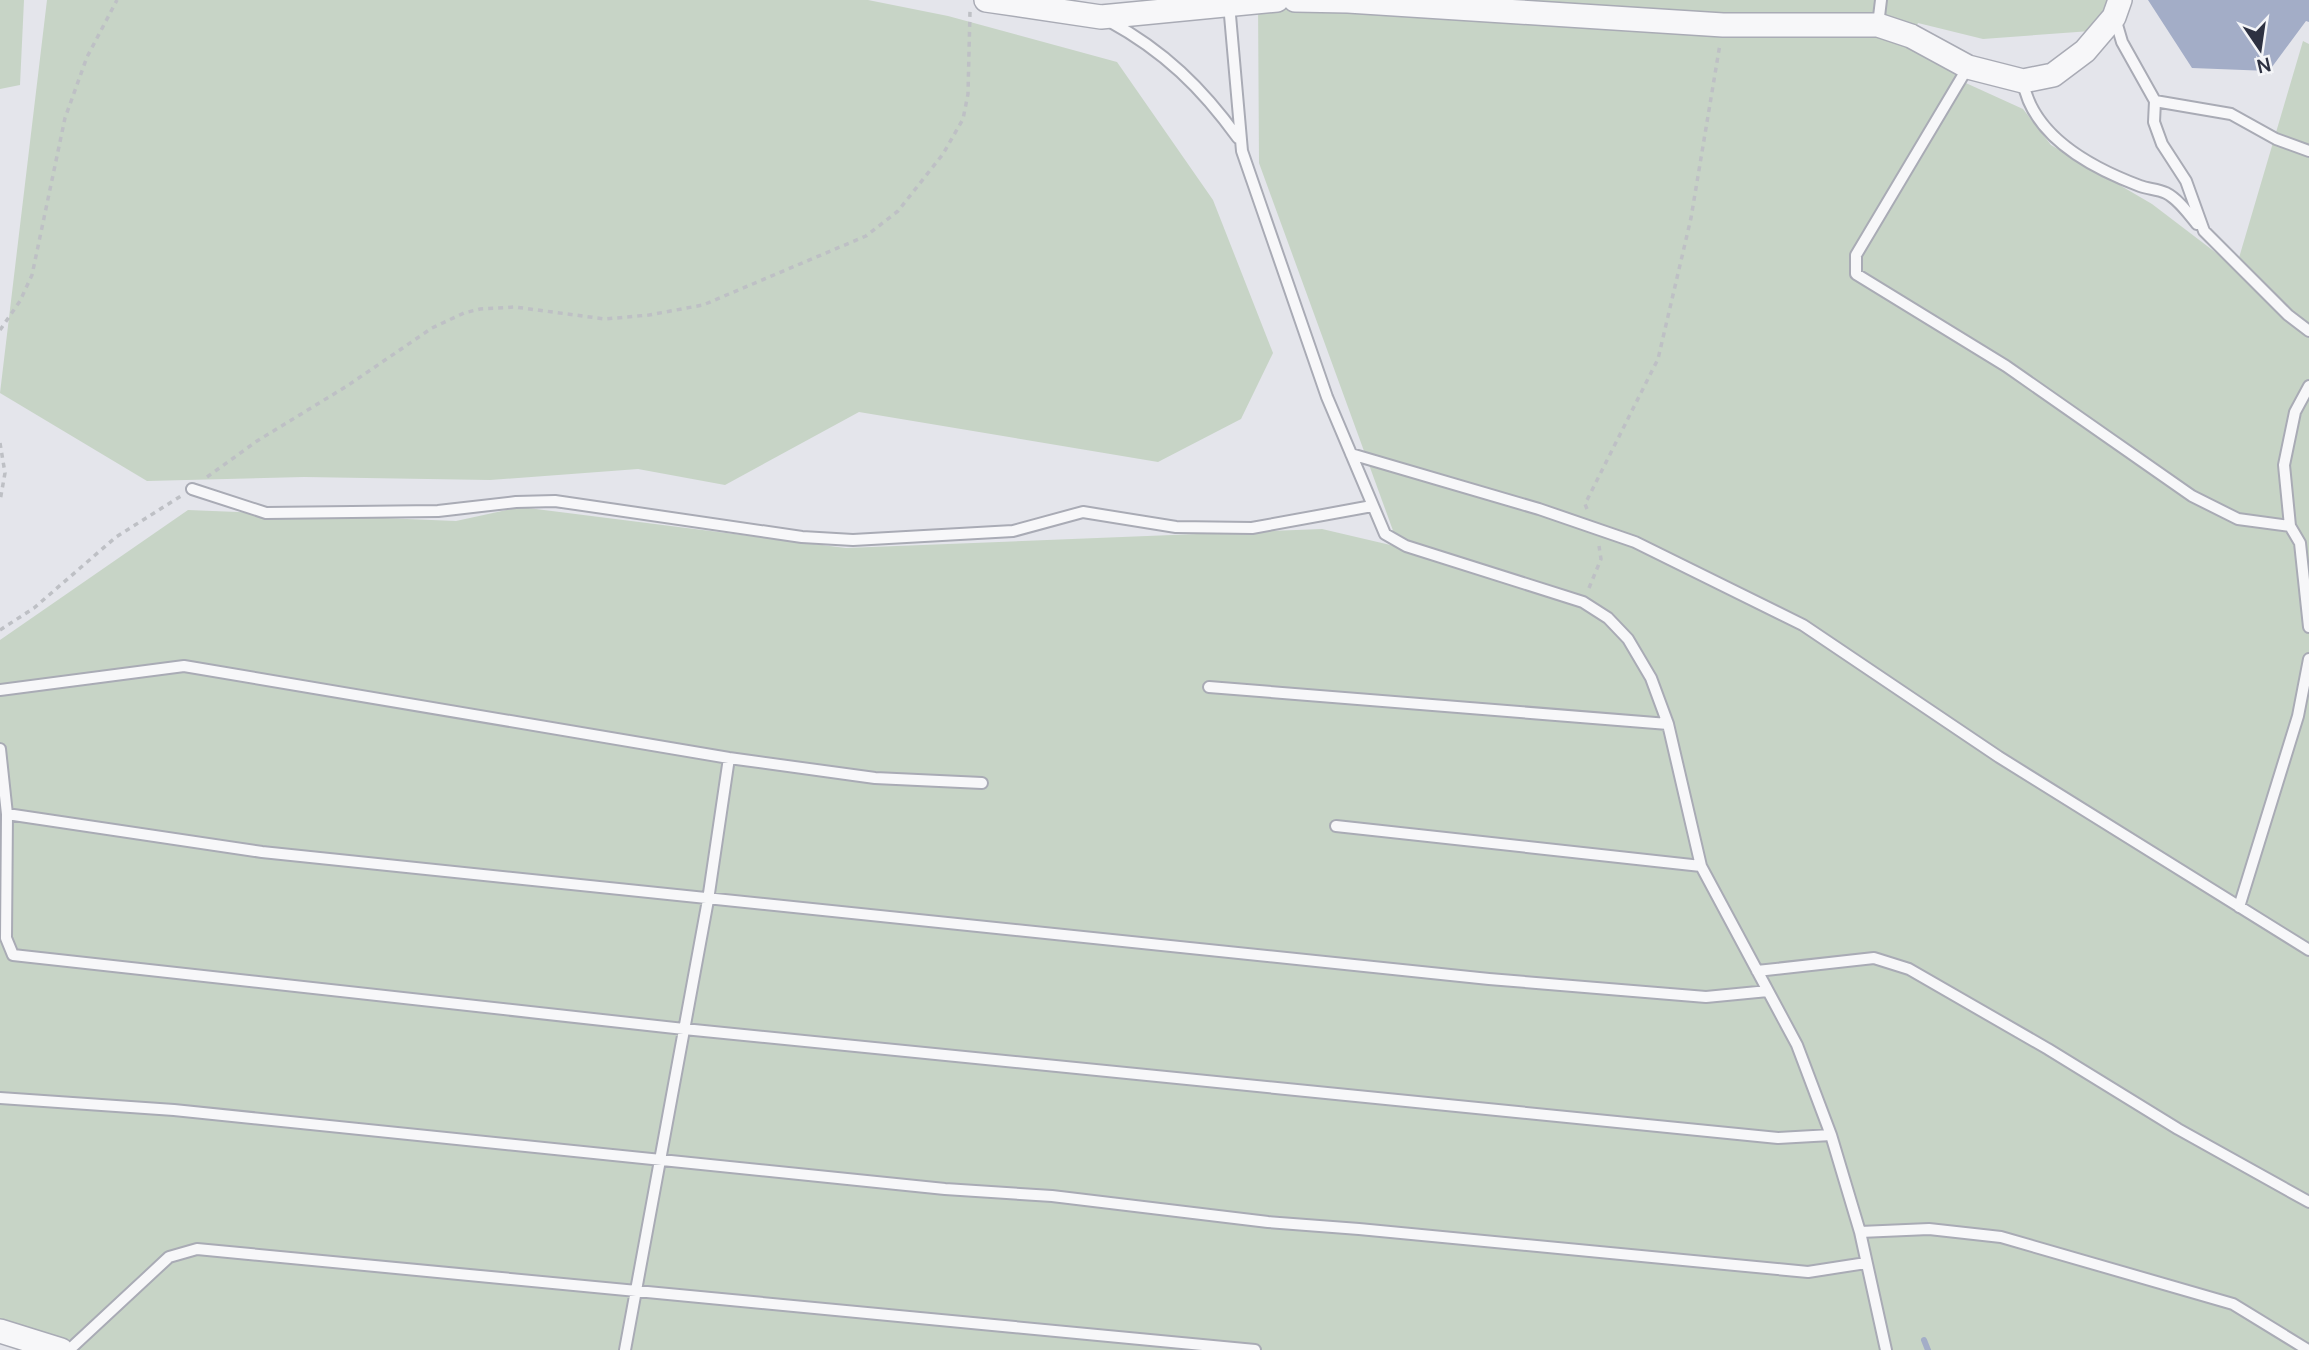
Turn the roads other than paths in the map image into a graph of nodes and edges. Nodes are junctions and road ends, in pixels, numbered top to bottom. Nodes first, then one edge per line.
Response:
1 (986, 0) edge
2 (1277, 0) edge
3 (1295, 0) edge
4 (1881, 0) edge
5 (1229, 4) junction
6 (2117, 8) edge
7 (1101, 17) junction
8 (1878, 25) junction
9 (1968, 67) junction
10 (2023, 81) junction
11 (2155, 101) junction
12 (1240, 141) junction
13 (2309, 151) edge
14 (2204, 231) junction
15 (2309, 331) edge
16 (2309, 386) edge
17 (1351, 454) junction
18 (192, 489) road end
19 (1373, 506) junction
20 (2290, 526) junction
21 (2309, 626) edge
22 (2309, 659) edge
23 (1209, 687) dead end
24 (0, 690) edge
25 (1668, 724) junction
26 (0, 749) edge
27 (729, 758) junction
28 (982, 783) dead end
29 (6, 814) junction
30 (1336, 826) dead end
31 (1701, 866) junction
32 (708, 900) junction
33 (2239, 907) junction
34 (2309, 950) edge
35 (1757, 971) junction
36 (1768, 991) junction
37 (684, 1029) junction
38 (0, 1098) edge
39 (1830, 1135) junction
40 (661, 1159) junction
41 (2309, 1202) edge
42 (1860, 1232) junction
43 (1866, 1263) junction
44 (636, 1290) junction
45 (0, 1331) edge
46 (61, 1350) edge
47 (69, 1350) edge
48 (625, 1350) edge
49 (1255, 1350) edge
50 (1886, 1350) edge
51 (2308, 1350) edge

1 - 7 street
2 - 5 street
3 - 8 street
4 - 8 lane
5 - 7 street
5 - 12 lane
6 - 10 street
6 - 11 lane
7 - 12 lane
8 - 9 street
9 - 10 street
9 - 20 lane
10 - 14 lane
11 - 13 lane
11 - 14 lane
12 - 17 lane
14 - 15 lane
16 - 20 lane
17 - 19 lane
17 - 33 lane
18 - 19 lane
19 - 25 lane
20 - 21 lane
22 - 33 lane
23 - 25 lane
24 - 27 lane
25 - 31 lane
26 - 29 lane
27 - 28 lane
27 - 32 lane
29 - 32 lane
29 - 37 lane
30 - 31 lane
31 - 35 lane
32 - 36 lane
32 - 37 lane
33 - 34 lane
35 - 36 lane
35 - 41 lane
36 - 39 lane
37 - 39 lane
37 - 40 lane
38 - 40 lane
39 - 42 lane
40 - 43 lane
40 - 44 lane
42 - 43 lane
42 - 51 lane
43 - 50 lane
44 - 47 lane
44 - 48 lane
44 - 49 lane
45 - 46 street

